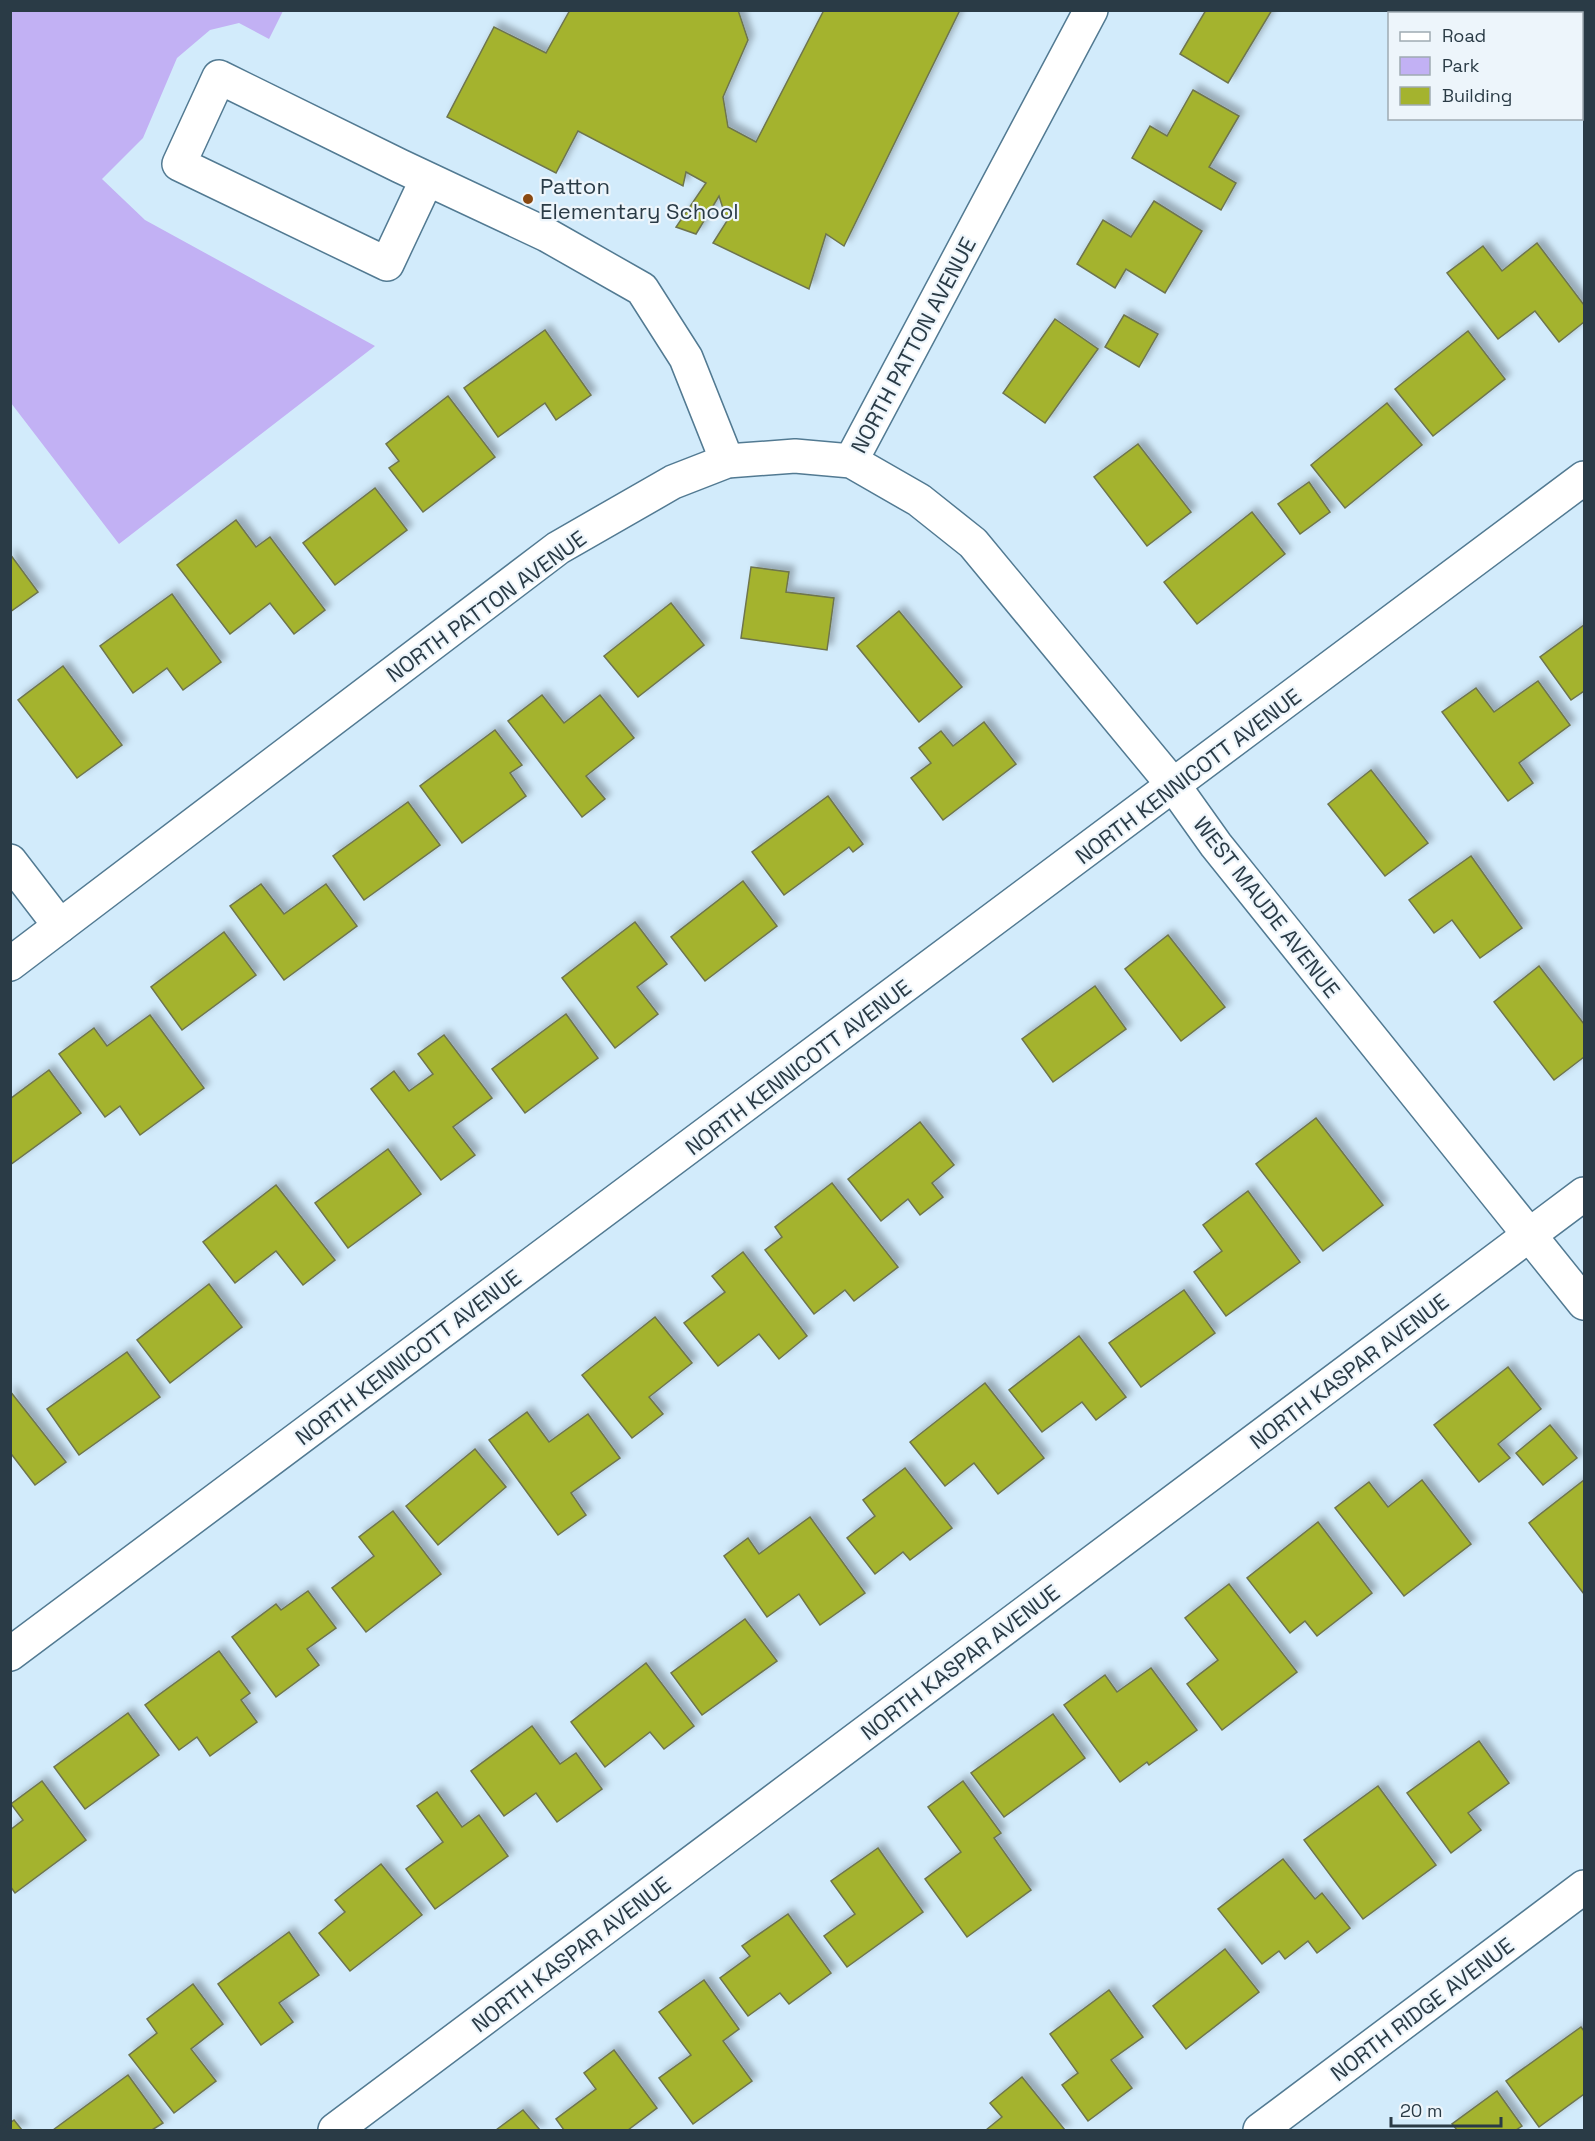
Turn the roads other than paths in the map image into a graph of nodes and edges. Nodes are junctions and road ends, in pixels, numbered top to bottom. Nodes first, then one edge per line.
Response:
1 (1092, 10) edge
2 (427, 179) junction
3 (727, 461) junction
4 (852, 461) junction
5 (1584, 478) edge
6 (1174, 786) junction
7 (10, 861) edge
8 (60, 926) junction
9 (10, 964) edge
10 (1584, 1194) edge
11 (1529, 1235) junction
12 (1584, 1303) edge
13 (10, 1654) edge
14 (1584, 1887) edge
15 (335, 2130) edge
16 (1260, 2130) edge

1 - 4 street, NORTH PATTON AVENUE
2 - 2 street
2 - 3 street
3 - 4 street, NORTH PATTON AVENUE
3 - 8 street, NORTH PATTON AVENUE
4 - 6 street, WEST MAUDE AVENUE
5 - 6 street, NORTH KENNICOTT AVENUE
6 - 11 street, WEST MAUDE AVENUE
6 - 13 street, NORTH KENNICOTT AVENUE
7 - 8 street
8 - 9 street, NORTH PATTON AVENUE
10 - 11 street, NORTH KASPAR AVENUE
11 - 12 street, WEST MAUDE AVENUE
11 - 15 street, NORTH KASPAR AVENUE
14 - 16 street, NORTH RIDGE AVENUE

